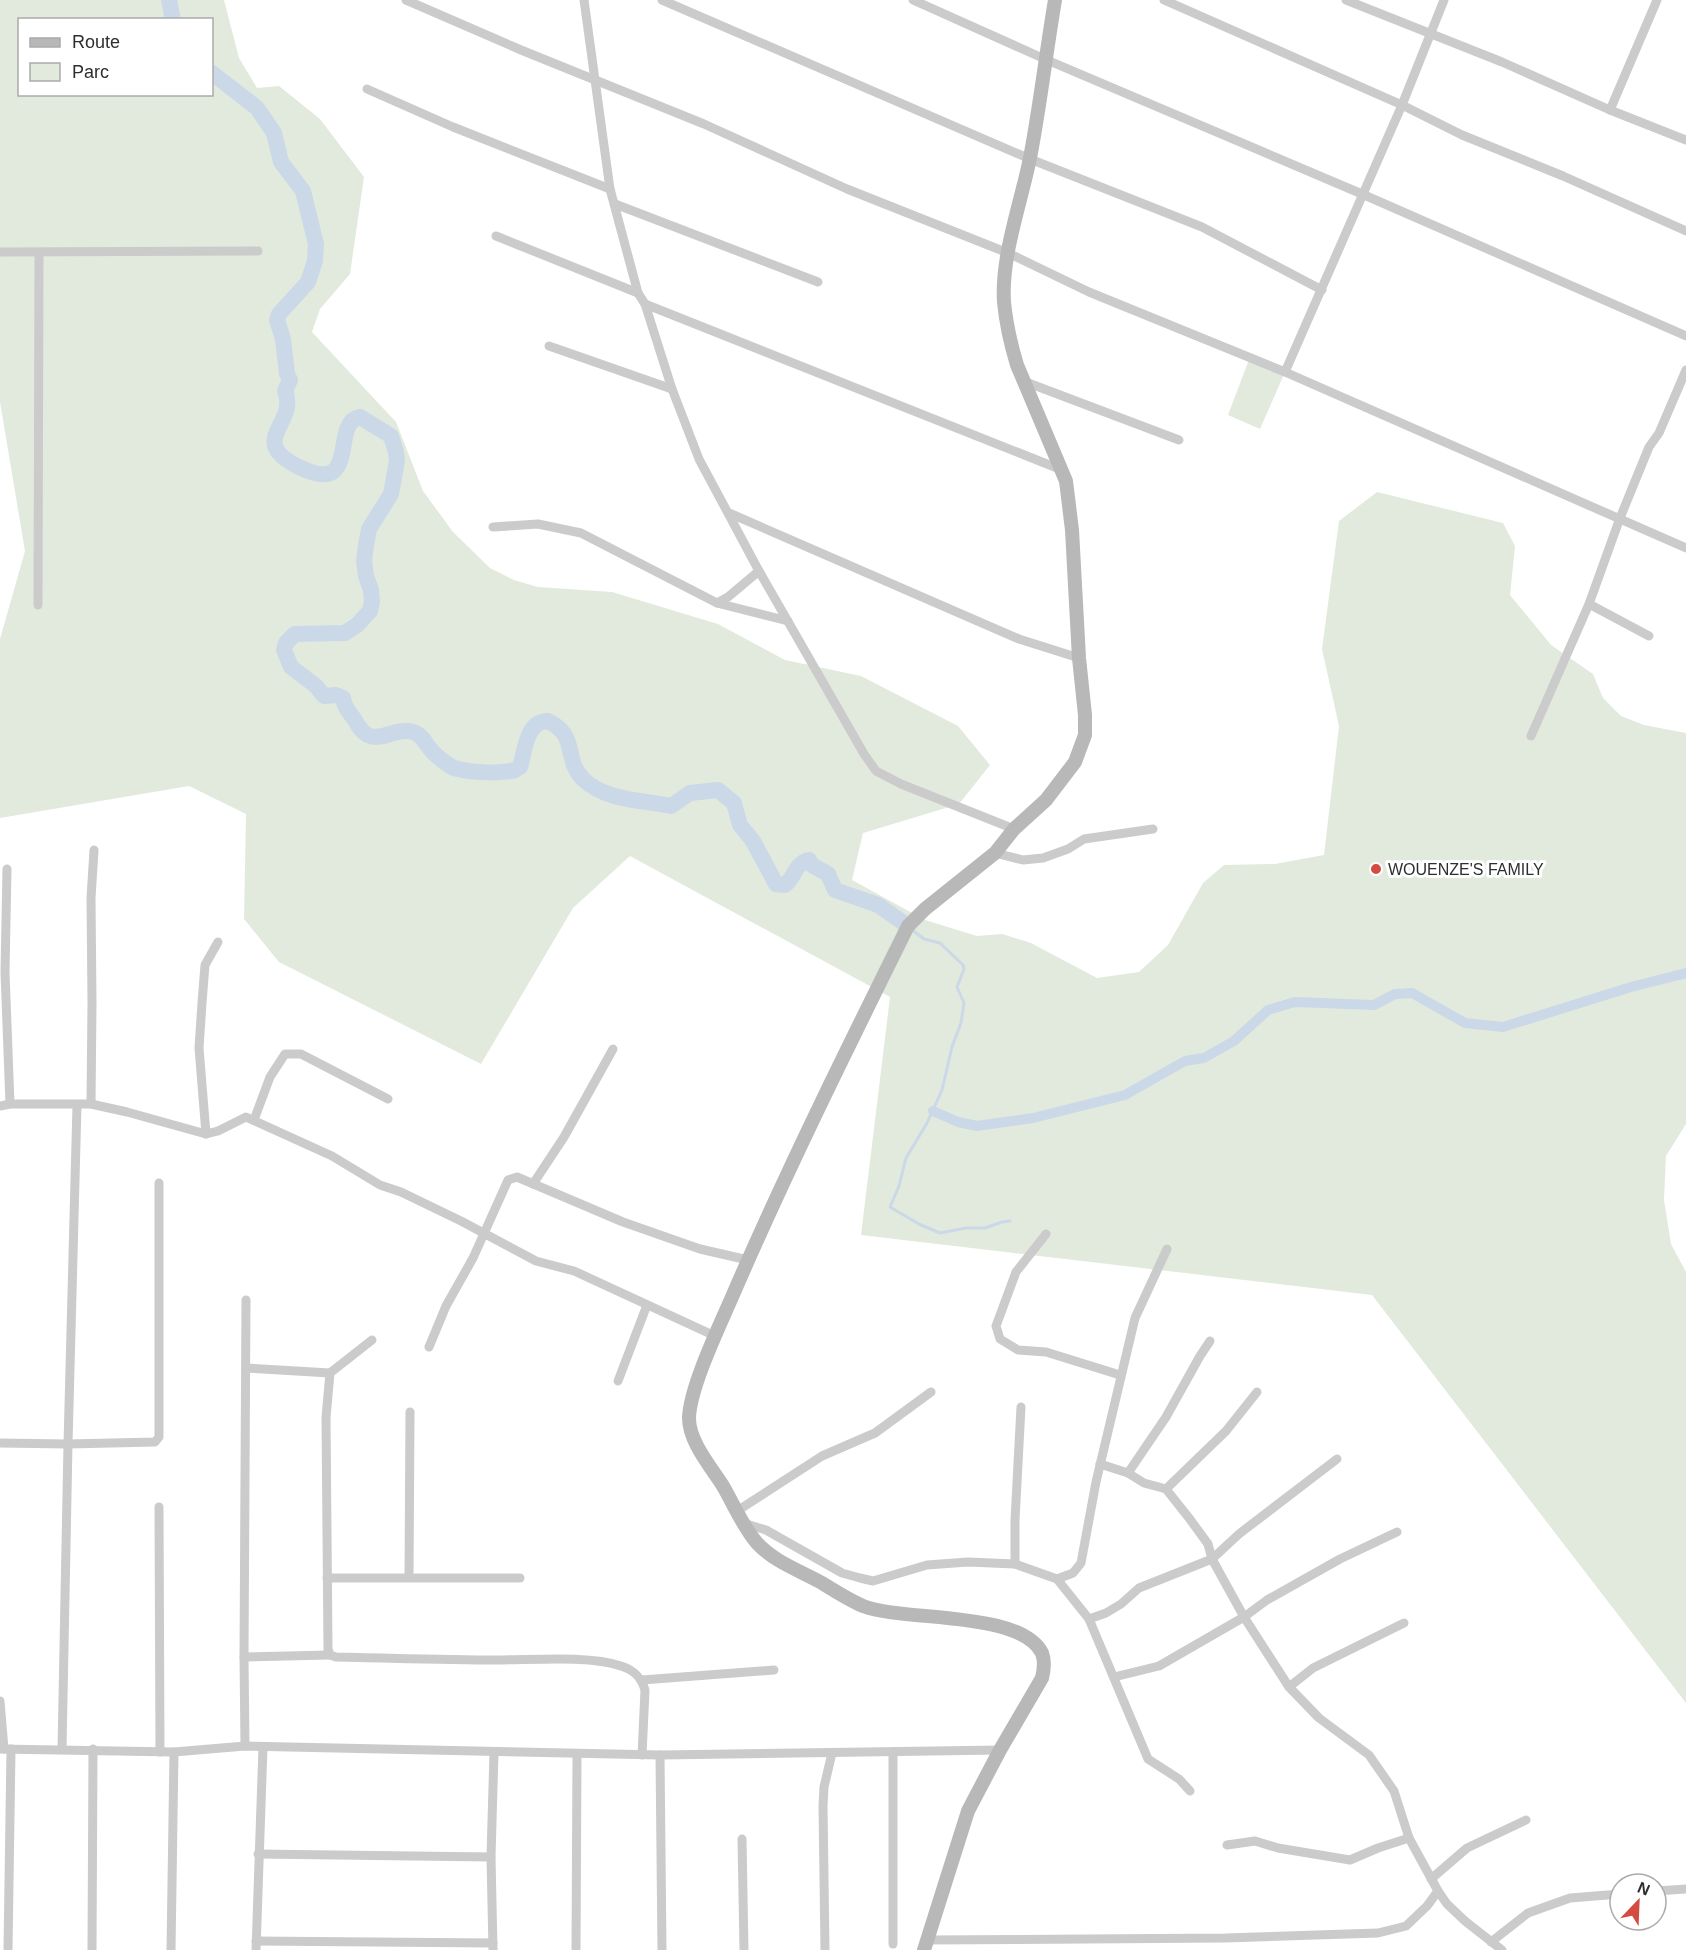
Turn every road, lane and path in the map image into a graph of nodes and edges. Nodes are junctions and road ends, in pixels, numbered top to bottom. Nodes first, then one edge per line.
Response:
1 (406, 0) edge
2 (584, 0) edge
3 (662, 0) edge
4 (913, 0) edge
5 (1055, 0) edge
6 (1164, 0) edge
7 (1346, 0) edge
8 (1444, 0) edge
9 (1657, 0) edge
10 (1430, 35) junction
11 (1047, 60) junction
12 (594, 80) junction
13 (367, 89) dead end
14 (1402, 105) junction
15 (1610, 110) junction
16 (1685, 136) edge
17 (1030, 159) junction
18 (610, 189) junction
19 (1362, 194) junction
20 (615, 204) junction
21 (1686, 231) edge
22 (496, 236) dead end
23 (258, 250) dead end
24 (0, 252) edge
25 (39, 253) junction
26 (1008, 253) junction
27 (818, 282) dead end
28 (1322, 290) junction
29 (638, 293) junction
30 (645, 304) junction
31 (1686, 336) edge
32 (549, 346) dead end
33 (1686, 370) edge
34 (1285, 372) junction
35 (1023, 381) junction
36 (672, 389) junction
37 (1179, 440) dead end
38 (1062, 470) junction
39 (729, 513) junction
40 (1620, 518) junction
41 (493, 527) dead end
42 (1686, 548) edge
43 (759, 571) junction
44 (717, 603) junction
45 (1589, 604) junction
46 (38, 605) dead end
47 (788, 621) junction
48 (1649, 636) dead end
49 (1079, 658) junction
50 (1531, 736) dead end
51 (1014, 829) junction
52 (1153, 829) dead end
53 (94, 850) dead end
54 (995, 853) junction
55 (7, 869) dead end
56 (218, 942) dead end
57 (613, 1049) dead end
58 (388, 1099) dead end
59 (10, 1104) junction
60 (91, 1104) junction
61 (78, 1105) junction
62 (0, 1106) edge
63 (254, 1120) junction
64 (206, 1134) junction
65 (159, 1184) dead end
66 (533, 1184) junction
67 (482, 1234) junction
68 (1047, 1234) dead end
69 (1167, 1249) dead end
70 (748, 1260) junction
71 (246, 1300) dead end
72 (647, 1305) junction
73 (715, 1336) junction
74 (372, 1340) dead end
75 (1210, 1341) dead end
76 (429, 1347) dead end
77 (246, 1368) junction
78 (330, 1372) junction
79 (1120, 1376) junction
80 (618, 1382) dead end
81 (931, 1392) dead end
82 (1257, 1392) dead end
83 (1021, 1407) dead end
84 (410, 1412) dead end
85 (0, 1443) edge
86 (68, 1444) junction
87 (1337, 1459) dead end
88 (1100, 1464) junction
89 (1128, 1473) junction
90 (1166, 1489) junction
91 (159, 1507) dead end
92 (740, 1517) junction
93 (1396, 1532) dead end
94 (1212, 1559) junction
95 (1015, 1564) junction
96 (409, 1577) junction
97 (327, 1578) junction
98 (520, 1578) dead end
99 (1057, 1579) junction
100 (1244, 1617) junction
101 (1089, 1619) junction
102 (1404, 1623) dead end
103 (330, 1655) junction
104 (244, 1657) junction
105 (774, 1670) dead end
106 (1114, 1677) junction
107 (642, 1680) junction
108 (1289, 1687) junction
109 (0, 1701) edge
110 (245, 1746) junction
111 (263, 1747) junction
112 (5, 1749) edge
113 (62, 1749) junction
114 (93, 1749) junction
115 (1000, 1750) junction
116 (160, 1752) junction
117 (174, 1752) junction
118 (494, 1752) junction
119 (893, 1752) junction
120 (832, 1753) junction
121 (577, 1754) junction
122 (642, 1755) junction
123 (660, 1755) junction
124 (1190, 1791) dead end
125 (1526, 1820) dead end
126 (1409, 1838) junction
127 (742, 1839) dead end
128 (1227, 1845) dead end
129 (258, 1854) junction
130 (491, 1857) junction
131 (1431, 1879) junction
132 (1686, 1889) edge
133 (1668, 1890) edge
134 (1438, 1891) junction
135 (1608, 1895) edge
136 (1225, 1938) junction
137 (1491, 1942) junction
138 (893, 1944) dead end
139 (256, 1945) edge
140 (926, 1945) edge
141 (493, 1946) edge
142 (8, 1950) edge
143 (92, 1950) edge
144 (171, 1950) edge
145 (576, 1950) edge
146 (662, 1950) edge
147 (744, 1950) edge
148 (825, 1950) edge
149 (1225, 1950) edge
150 (1502, 1950) edge

1 - 12 street
2 - 12 street
3 - 17 street
4 - 11 street
5 - 11 main road
6 - 14 street
7 - 10 street
8 - 10 street
9 - 15 street
10 - 14 street
10 - 15 street
11 - 17 main road
11 - 19 street
12 - 18 street
12 - 26 street
13 - 18 street
14 - 19 street
14 - 21 street
15 - 16 street
17 - 26 main road
17 - 28 street
18 - 20 street
19 - 28 street
19 - 31 street
20 - 27 street
20 - 29 street
22 - 29 street
23 - 25 street
24 - 25 street
25 - 46 street
26 - 34 street
26 - 35 main road
28 - 34 street
29 - 30 street
30 - 36 street
30 - 38 street
32 - 36 street
33 - 40 street
34 - 40 street
35 - 37 street
35 - 38 main road
36 - 39 street
38 - 49 main road
39 - 43 street
39 - 49 street
40 - 42 street
40 - 45 street
41 - 44 street
43 - 44 street
43 - 47 street
44 - 47 street
45 - 48 street
45 - 50 street
47 - 51 street
49 - 51 main road
51 - 54 main road
52 - 54 street
53 - 60 street
54 - 70 main road
55 - 59 street
56 - 64 street
57 - 66 street
58 - 63 street
59 - 61 street
59 - 62 street
60 - 61 street
60 - 64 street
61 - 86 street
63 - 64 street
63 - 67 street
65 - 86 street
66 - 67 street
66 - 70 street
67 - 72 street
67 - 76 street
68 - 79 street
69 - 79 street
70 - 73 main road
71 - 77 street
72 - 73 street
72 - 80 street
73 - 92 main road
74 - 78 street
75 - 89 street
77 - 78 street
77 - 104 street
78 - 97 street
79 - 88 street
81 - 92 street
82 - 90 street
83 - 95 street
84 - 96 street
85 - 86 street
86 - 113 street
87 - 94 street
88 - 89 street
88 - 99 street
89 - 90 street
90 - 94 street
91 - 116 street
92 - 95 street
92 - 115 main road
93 - 100 street
94 - 100 street
94 - 101 street
95 - 99 street
96 - 97 street
96 - 98 street
97 - 103 street
99 - 101 street
100 - 106 street
100 - 108 street
101 - 106 street
102 - 108 street
103 - 104 street
103 - 107 street
104 - 110 street
105 - 107 street
106 - 124 street
107 - 122 street
108 - 126 street
109 - 112 street
110 - 111 street
110 - 117 street
111 - 118 street
111 - 129 street
112 - 113 street
112 - 142 street
113 - 114 street
114 - 116 street
114 - 143 street
115 - 119 street
115 - 140 main road
116 - 117 street
117 - 144 street
118 - 121 street
118 - 130 street
119 - 120 street
119 - 138 street
120 - 123 street
120 - 148 street
121 - 122 street
121 - 145 street
122 - 123 street
123 - 146 street
125 - 131 street
126 - 128 street
126 - 131 street
127 - 147 street
129 - 130 street
129 - 139 street
130 - 141 street
131 - 134 street
132 - 133 street
134 - 136 street
134 - 137 street
135 - 137 street
136 - 140 street
136 - 149 street
137 - 150 street
139 - 141 street

